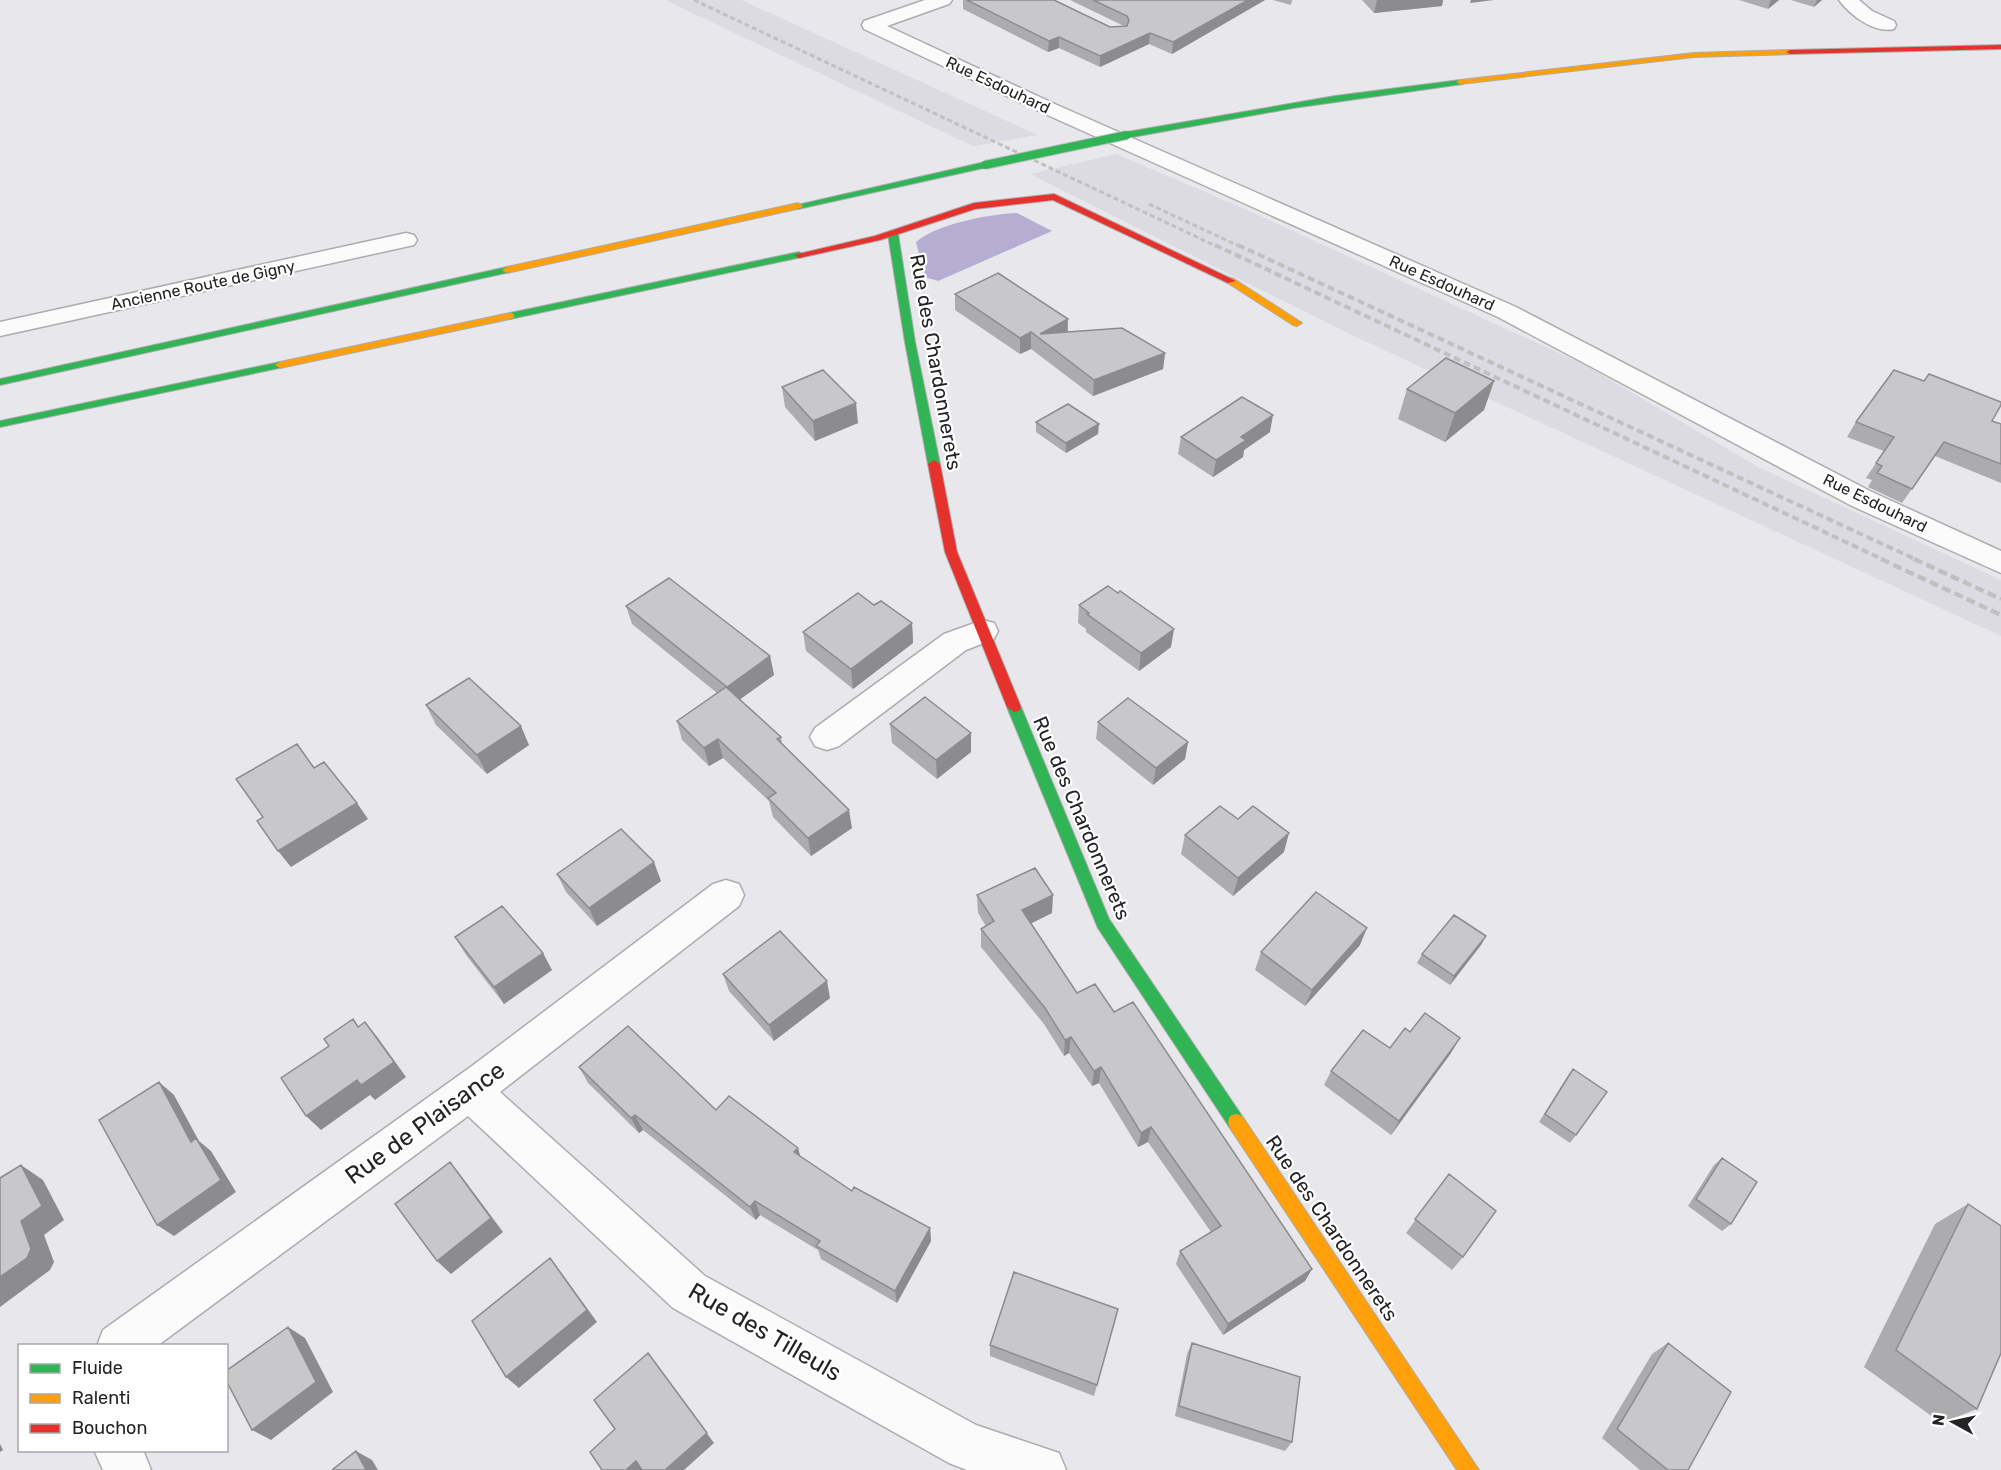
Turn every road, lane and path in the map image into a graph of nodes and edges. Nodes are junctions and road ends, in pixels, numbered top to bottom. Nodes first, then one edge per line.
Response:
1 (943, 0) edge
2 (1848, 0) edge
3 (1887, 25) dead end
4 (2001, 47) edge
5 (893, 234) junction
6 (406, 240) dead end
7 (1297, 322) dead end
8 (0, 329) edge
9 (0, 382) edge
10 (0, 424) edge
11 (2001, 563) edge
12 (983, 631) junction
13 (827, 737) dead end
14 (726, 895) dead end
15 (470, 1091) junction
16 (122, 1344) edge
17 (119, 1452) edge
18 (1468, 1469) edge
19 (127, 1470) edge
20 (1042, 1470) edge

1 - 11 street, Rue Esdouhard
2 - 3 street
4 - 9 street, bridge
5 - 7 street
5 - 10 street
5 - 12 street, Rue des Chardonnerets
6 - 8 street, Ancienne Route de Gigny
12 - 13 street
12 - 18 street, Rue des Chardonnerets
14 - 15 street, Rue de Plaisance
15 - 16 street, Rue de Plaisance
15 - 20 street, Rue des Tilleuls
17 - 19 street

